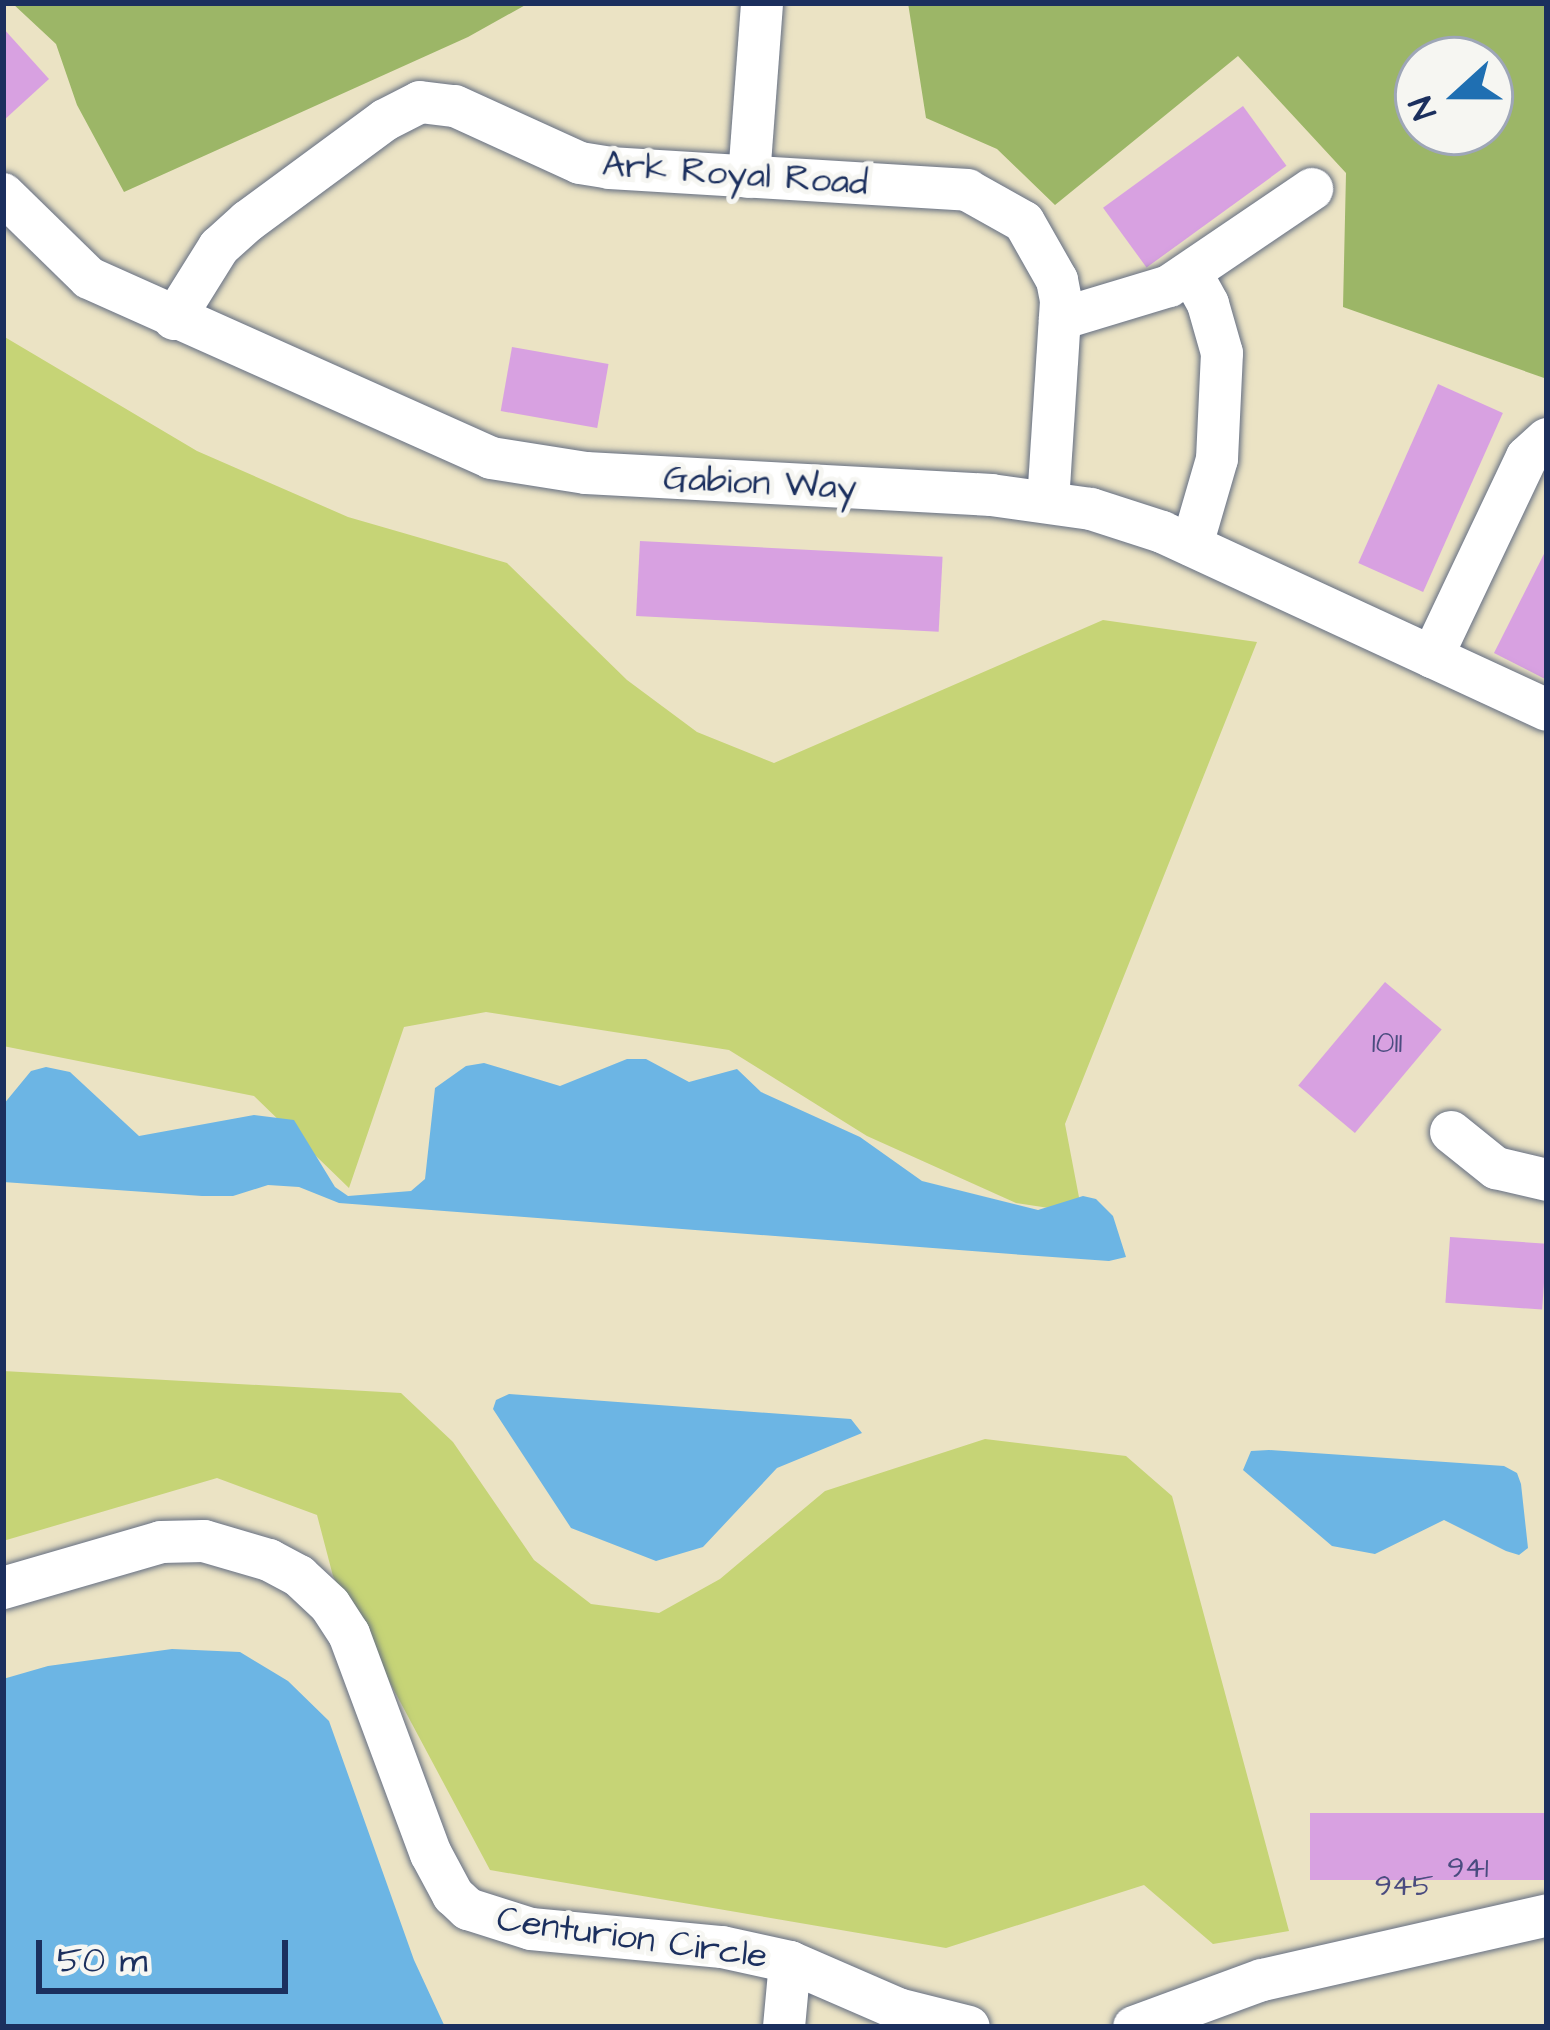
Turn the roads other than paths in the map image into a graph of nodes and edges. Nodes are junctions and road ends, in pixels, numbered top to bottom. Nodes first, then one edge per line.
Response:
1 (762, 3) edge
2 (749, 177) junction
3 (1312, 189) dead end
4 (3, 194) edge
5 (1191, 273) junction
6 (174, 319) junction
7 (1060, 319) junction
8 (1547, 439) edge
9 (1048, 502) junction
10 (1192, 545) junction
11 (1432, 657) junction
12 (1547, 710) edge
13 (1451, 1132) dead end
14 (1547, 1180) edge
15 (3, 1588) edge
16 (1547, 1915) edge
17 (790, 1962) junction
18 (1153, 2024) edge
19 (784, 2027) edge
20 (970, 2027) edge

1 - 2 street
2 - 6 street, Ark Royal Road
2 - 7 street, Ark Royal Road
3 - 5 street
4 - 6 street, Gabion Way
5 - 7 street
5 - 10 street
6 - 9 street, Gabion Way
7 - 9 street, Ark Royal Road
8 - 11 street
9 - 10 street, Gabion Way
10 - 11 street, Gabion Way
11 - 12 street, Gabion Way
13 - 14 street
15 - 17 street, Centurion Circle
16 - 18 street
17 - 19 street
17 - 20 street, Centurion Circle

